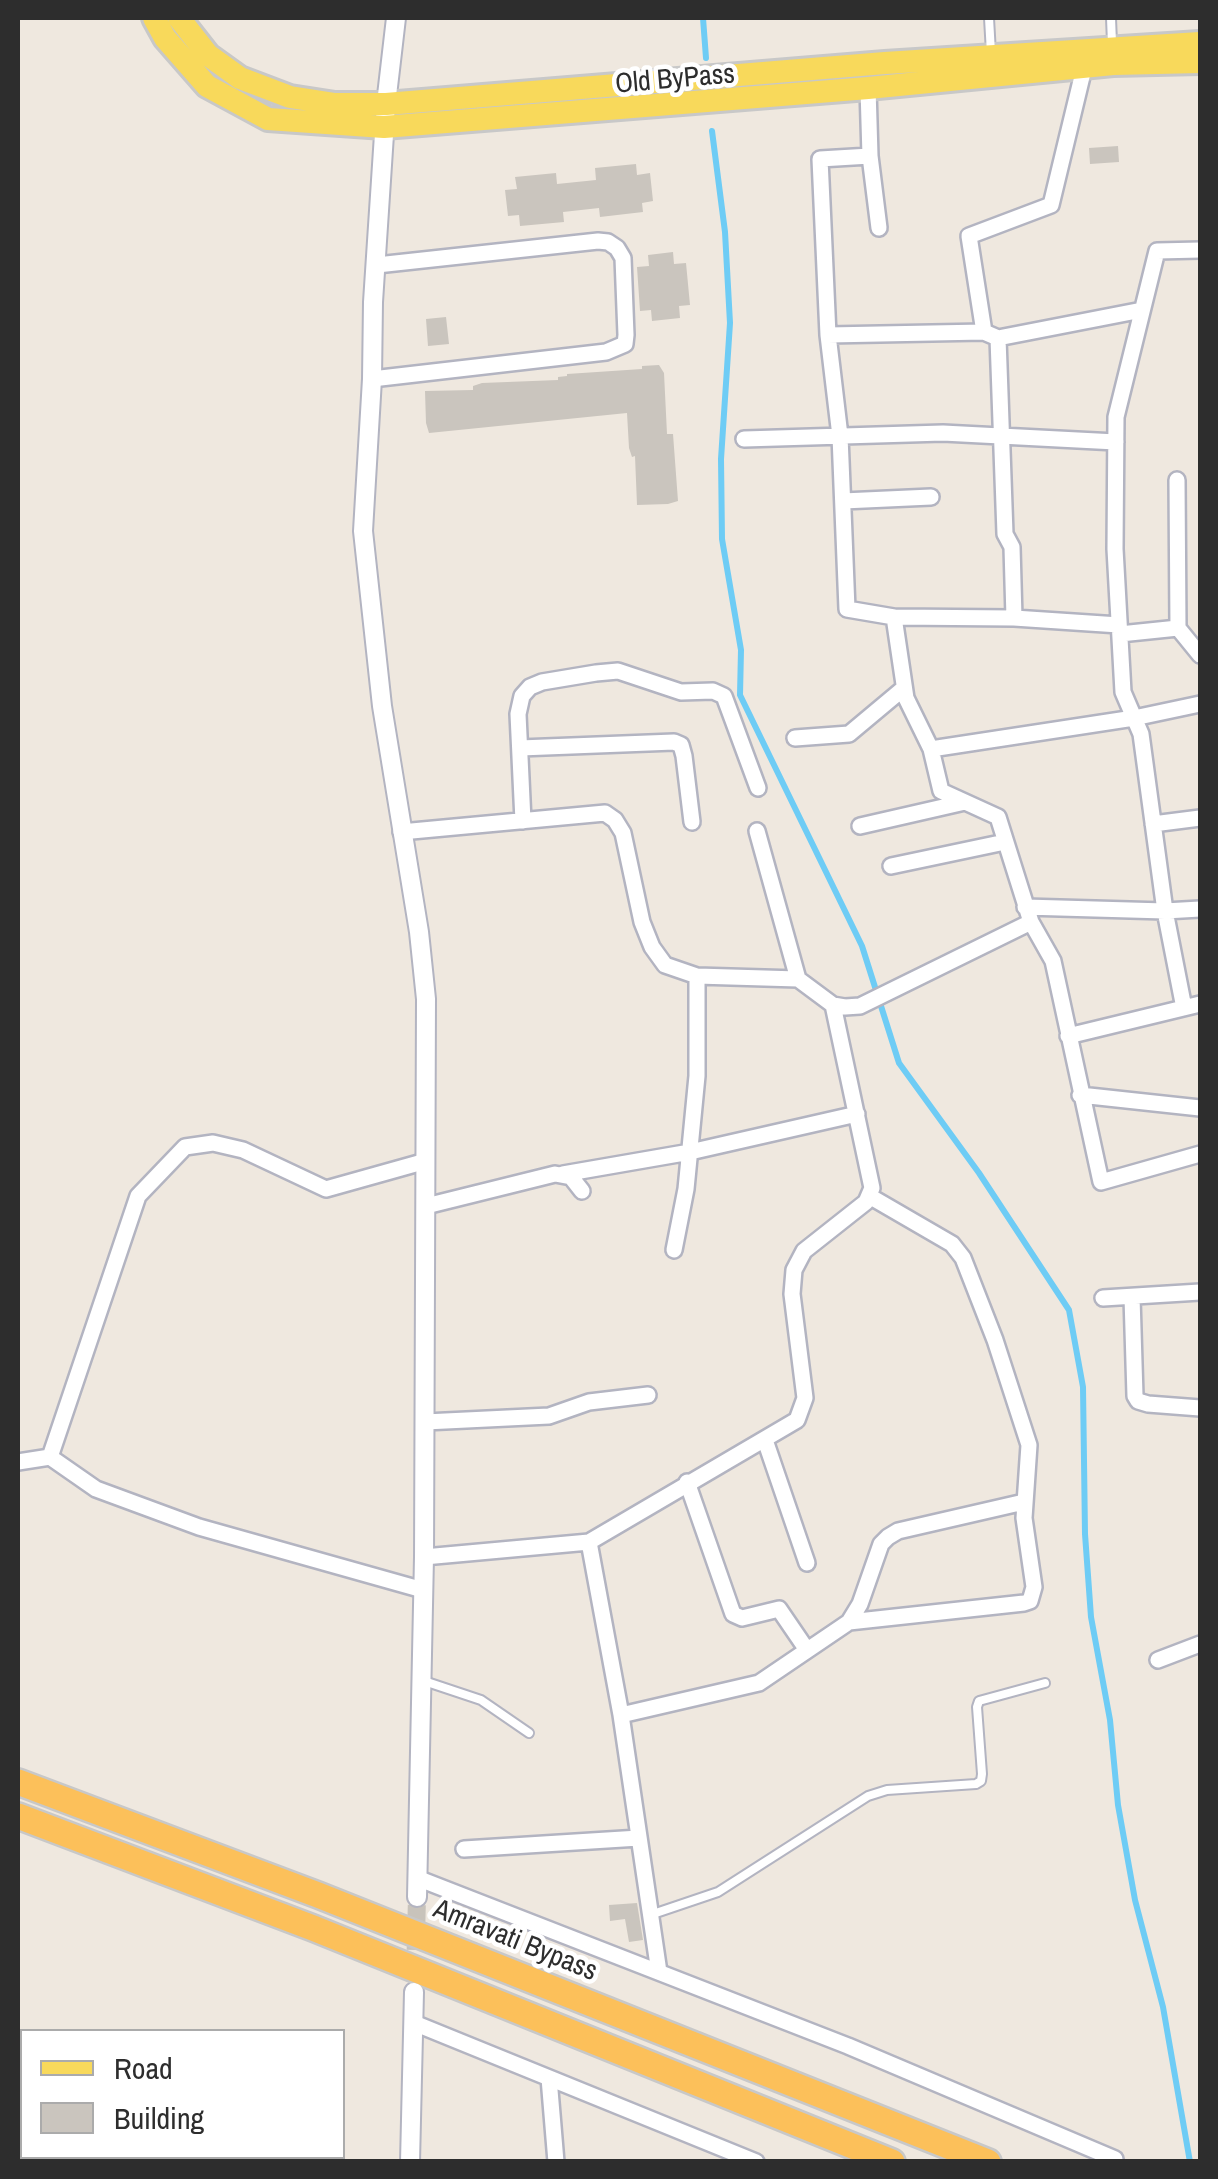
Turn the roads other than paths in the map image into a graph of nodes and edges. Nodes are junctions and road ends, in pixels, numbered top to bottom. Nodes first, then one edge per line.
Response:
1 (154, 18) edge
2 (179, 18) edge
3 (396, 18) edge
4 (989, 18) edge
5 (1111, 18) edge
6 (1200, 42) edge
7 (991, 56) junction
8 (1113, 56) junction
9 (1086, 59) junction
10 (1200, 62) edge
11 (868, 88) junction
12 (385, 116) junction
13 (870, 156) junction
14 (879, 228) dead end
15 (1200, 250) edge
16 (377, 264) junction
17 (1142, 310) junction
18 (828, 335) junction
19 (991, 335) junction
20 (372, 378) junction
21 (840, 436) junction
22 (1004, 436) junction
23 (744, 439) dead end
24 (1116, 442) junction
25 (1177, 480) dead end
26 (931, 498) dead end
27 (842, 501) junction
28 (894, 617) junction
29 (1014, 618) junction
30 (1178, 628) junction
31 (1120, 629) junction
32 (1200, 655) edge
33 (904, 688) junction
34 (1200, 704) edge
35 (1134, 718) junction
36 (795, 738) dead end
37 (520, 748) junction
38 (930, 749) junction
39 (758, 788) dead end
40 (965, 802) junction
41 (1200, 818) edge
42 (523, 821) junction
43 (692, 822) dead end
44 (1153, 824) junction
45 (860, 826) dead end
46 (757, 831) dead end
47 (401, 832) junction
48 (1005, 842) junction
49 (891, 866) dead end
50 (1200, 909) edge
51 (1165, 912) junction
52 (1028, 914) junction
53 (697, 976) junction
54 (798, 978) junction
55 (833, 1005) junction
56 (1192, 1006) edge
57 (1068, 1036) junction
58 (1080, 1095) junction
59 (1200, 1108) edge
60 (857, 1114) junction
61 (690, 1152) junction
62 (1200, 1154) edge
63 (426, 1162) junction
64 (563, 1174) junction
65 (582, 1191) dead end
66 (871, 1197) junction
67 (426, 1206) junction
68 (674, 1250) dead end
69 (1200, 1292) edge
70 (1132, 1297) junction
71 (1103, 1298) dead end
72 (648, 1395) dead end
73 (1200, 1408) edge
74 (425, 1422) junction
75 (765, 1440) junction
76 (50, 1457) junction
77 (18, 1462) edge
78 (687, 1482) junction
79 (1024, 1502) junction
80 (589, 1542) junction
81 (424, 1557) junction
82 (807, 1563) dead end
83 (423, 1590) junction
84 (849, 1622) junction
85 (1200, 1644) edge
86 (807, 1650) junction
87 (1158, 1660) dead end
88 (421, 1680) junction
89 (1045, 1683) dead end
90 (621, 1714) junction
91 (529, 1733) dead end
92 (18, 1782) edge
93 (18, 1816) edge
94 (639, 1838) junction
95 (464, 1849) dead end
96 (417, 1888) joint
97 (650, 1915) junction
98 (659, 1972) junction
99 (414, 1992) tunnel mouth
100 (414, 2023) junction
101 (548, 2078) junction
102 (704, 2142) junction
103 (1116, 2159) dead end
104 (410, 2162) edge
105 (556, 2162) edge
106 (712, 2162) edge
107 (756, 2162) edge
108 (892, 2162) edge
109 (988, 2162) edge

1 - 12 main road, Old ByPass
2 - 12 main road, Old ByPass
3 - 12 street
4 - 7 lane
5 - 8 lane
6 - 8 main road, Old ByPass
7 - 9 main road, Old ByPass
7 - 12 main road, Old ByPass
8 - 9 main road, Old ByPass
8 - 10 main road
9 - 11 main road
9 - 19 street
11 - 12 main road
11 - 13 street
12 - 16 street
13 - 14 street
13 - 18 street
15 - 17 street
16 - 20 street
16 - 20 street
17 - 19 street
17 - 24 street
18 - 19 street
18 - 21 street
19 - 22 street
20 - 47 street
21 - 22 street
21 - 23 street
21 - 27 street
22 - 24 street
22 - 29 street
24 - 31 street
25 - 30 street
26 - 27 street
27 - 28 street
28 - 29 street
28 - 33 street
29 - 31 street
30 - 31 street
30 - 32 street
31 - 35 street
33 - 36 street
33 - 38 street
34 - 35 street
35 - 38 street
35 - 44 street
37 - 39 street
37 - 42 street
37 - 43 street
38 - 40 street
40 - 45 street
40 - 48 street
41 - 44 street
42 - 47 street
42 - 53 street
44 - 51 street
46 - 54 street
47 - 63 street
48 - 49 street
48 - 52 street
50 - 51 street
51 - 52 street
51 - 56 street
52 - 55 street
52 - 57 street
53 - 54 street
53 - 61 street
54 - 55 street
55 - 60 street
56 - 57 street
57 - 58 street
58 - 59 street
58 - 62 street
60 - 61 street
60 - 66 street
61 - 64 street
61 - 68 street
63 - 67 street
63 - 76 street
64 - 65 street
64 - 67 street
66 - 75 street
66 - 79 street
67 - 74 street
69 - 70 street
70 - 71 street
70 - 73 street
72 - 74 street
74 - 81 street
75 - 78 street
75 - 82 street
76 - 77 street
76 - 83 street
78 - 80 street
78 - 86 street
79 - 84 street
79 - 84 street
80 - 81 street
80 - 90 street
81 - 83 street
83 - 88 street
84 - 86 street
85 - 87 street
86 - 90 street
88 - 91 lane
88 - 96 street
89 - 97 lane
90 - 94 street
92 - 109 highway, Amravati Bypass
93 - 108 highway
94 - 95 street
94 - 97 street
96 - 98 street
97 - 98 street
98 - 103 street
99 - 100 street
100 - 101 street
100 - 104 street
101 - 102 street
101 - 105 street
102 - 106 street
102 - 107 street

